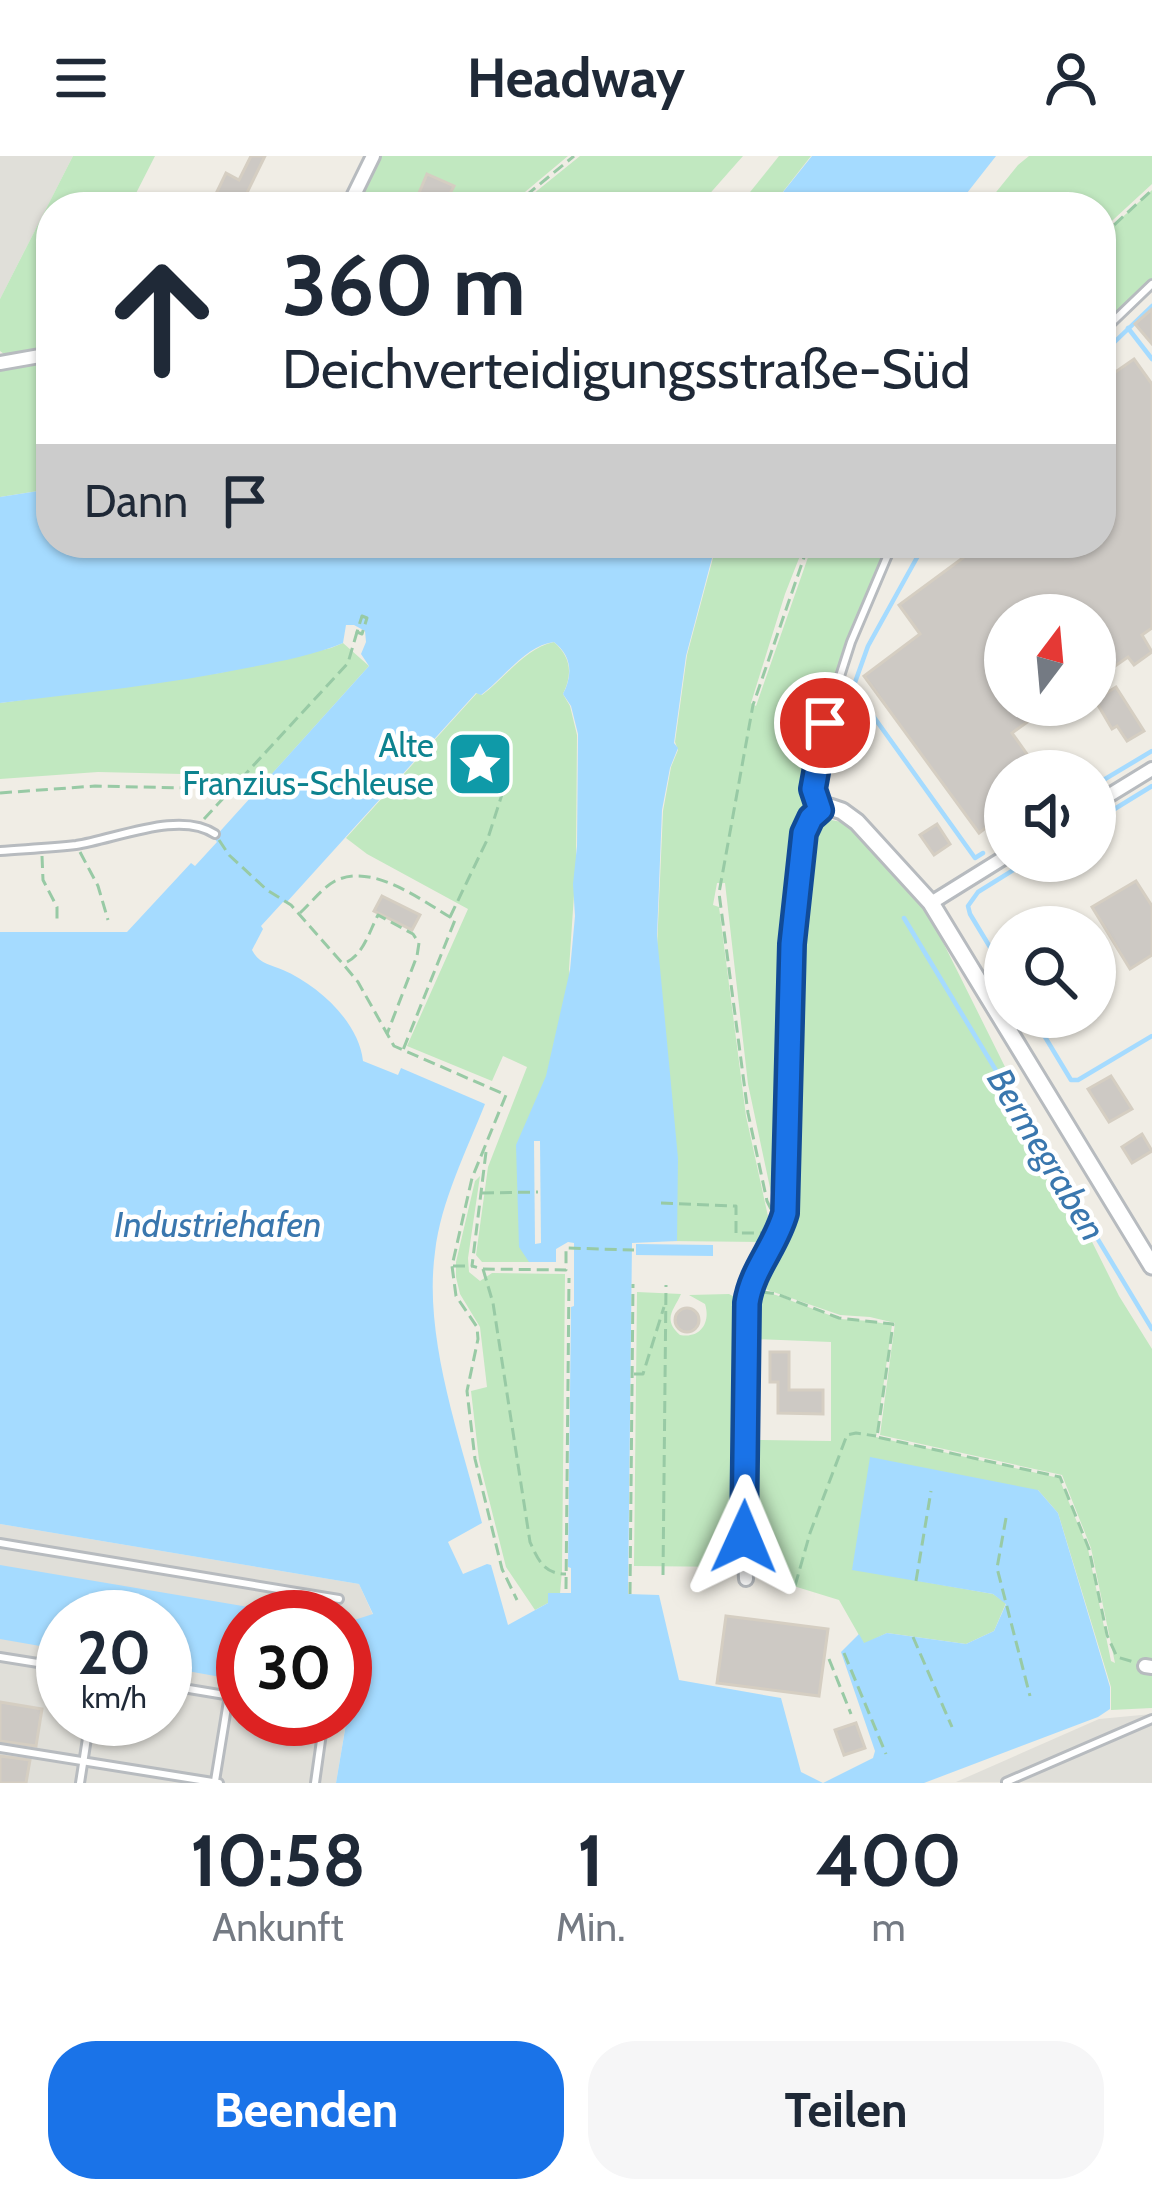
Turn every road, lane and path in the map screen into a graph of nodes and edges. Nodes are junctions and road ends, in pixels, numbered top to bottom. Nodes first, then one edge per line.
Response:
1 (373, 156) edge
2 (574, 156) edge
3 (1152, 190) edge
4 (355, 192) edge
5 (530, 192) edge
6 (1116, 223) edge
7 (1152, 284) edge
8 (1116, 319) edge
9 (36, 357) edge
10 (0, 363) edge
11 (804, 558) edge
12 (887, 558) edge
13 (357, 615) dead end
14 (363, 621) dead end
15 (357, 632) dead end
16 (508, 759) dead end
17 (1152, 770) edge
18 (232, 789) junction
19 (1116, 791) edge
20 (0, 794) edge
21 (820, 810) junction
22 (198, 826) junction
23 (215, 834) joint
24 (77, 845) junction
25 (42, 848) junction
26 (0, 851) edge
27 (984, 870) edge
28 (931, 903) junction
29 (299, 915) junction
30 (453, 918) junction
31 (108, 920) dead end
32 (56, 921) dead end
33 (343, 964) junction
34 (387, 1036) junction
35 (402, 1052) junction
36 (487, 1142) junction
37 (481, 1192) junction
38 (538, 1192) dead end
39 (661, 1203) dead end
40 (780, 1230) junction
41 (634, 1250) dead end
42 (452, 1266) junction
43 (472, 1266) junction
44 (1152, 1266) edge
45 (483, 1270) junction
46 (569, 1278) dead end
47 (633, 1284) dead end
48 (666, 1285) dead end
49 (750, 1286) junction
50 (666, 1304) junction
51 (632, 1374) junction
52 (877, 1436) junction
53 (931, 1491) dead end
54 (1006, 1518) dead end
55 (0, 1543) edge
56 (566, 1574) junction
57 (638, 1575) dead end
58 (663, 1575) dead end
59 (630, 1577) junction
60 (746, 1579) dead end
61 (916, 1581) dead end
62 (795, 1586) dead end
63 (566, 1589) dead end
64 (285, 1590) edge
65 (630, 1594) dead end
66 (517, 1600) dead end
67 (913, 1637) dead end
68 (844, 1653) dead end
69 (0, 1657) edge
70 (829, 1659) dead end
71 (36, 1663) edge
72 (1149, 1666) edge
73 (1030, 1696) dead end
74 (851, 1714) dead end
75 (1152, 1719) edge
76 (952, 1726) dead end
77 (86, 1746) edge
78 (221, 1746) edge
79 (320, 1746) edge
80 (0, 1748) edge
81 (886, 1754) dead end
82 (83, 1761) junction
83 (1006, 1782) edge
84 (80, 1783) edge
85 (216, 1783) edge
86 (315, 1783) edge

1 - 4 street
2 - 5 path
3 - 6 path
7 - 8 lane
9 - 10 street
11 - 40 path
12 - 21 lane
13 - 14 path
15 - 18 path
16 - 30 path
17 - 19 street
18 - 20 path
18 - 22 path
21 - 28 street
21 - 40 street
22 - 23 lane
22 - 24 lane
23 - 29 path
24 - 25 lane
24 - 31 path
25 - 26 lane
25 - 32 path
27 - 28 street
28 - 44 street
29 - 30 path
29 - 33 path
30 - 35 path
33 - 34 path
33 - 34 path
34 - 35 path
35 - 36 path
36 - 37 path
36 - 42 path
37 - 38 path
37 - 43 path
39 - 40 path
40 - 49 street
41 - 45 path
42 - 43 path
42 - 66 path
43 - 45 path
45 - 56 path
46 - 56 path
47 - 51 path
48 - 50 path
49 - 52 path
49 - 60 street
50 - 51 path
50 - 58 path
51 - 59 path
52 - 62 path
52 - 72 path
53 - 61 path
54 - 73 path
55 - 64 lane
56 - 63 path
57 - 59 path
59 - 65 path
67 - 76 path
68 - 81 path
69 - 71 lane
70 - 74 path
75 - 83 lane
77 - 82 lane
78 - 85 lane
79 - 86 lane
80 - 82 lane
82 - 84 lane
82 - 85 lane

